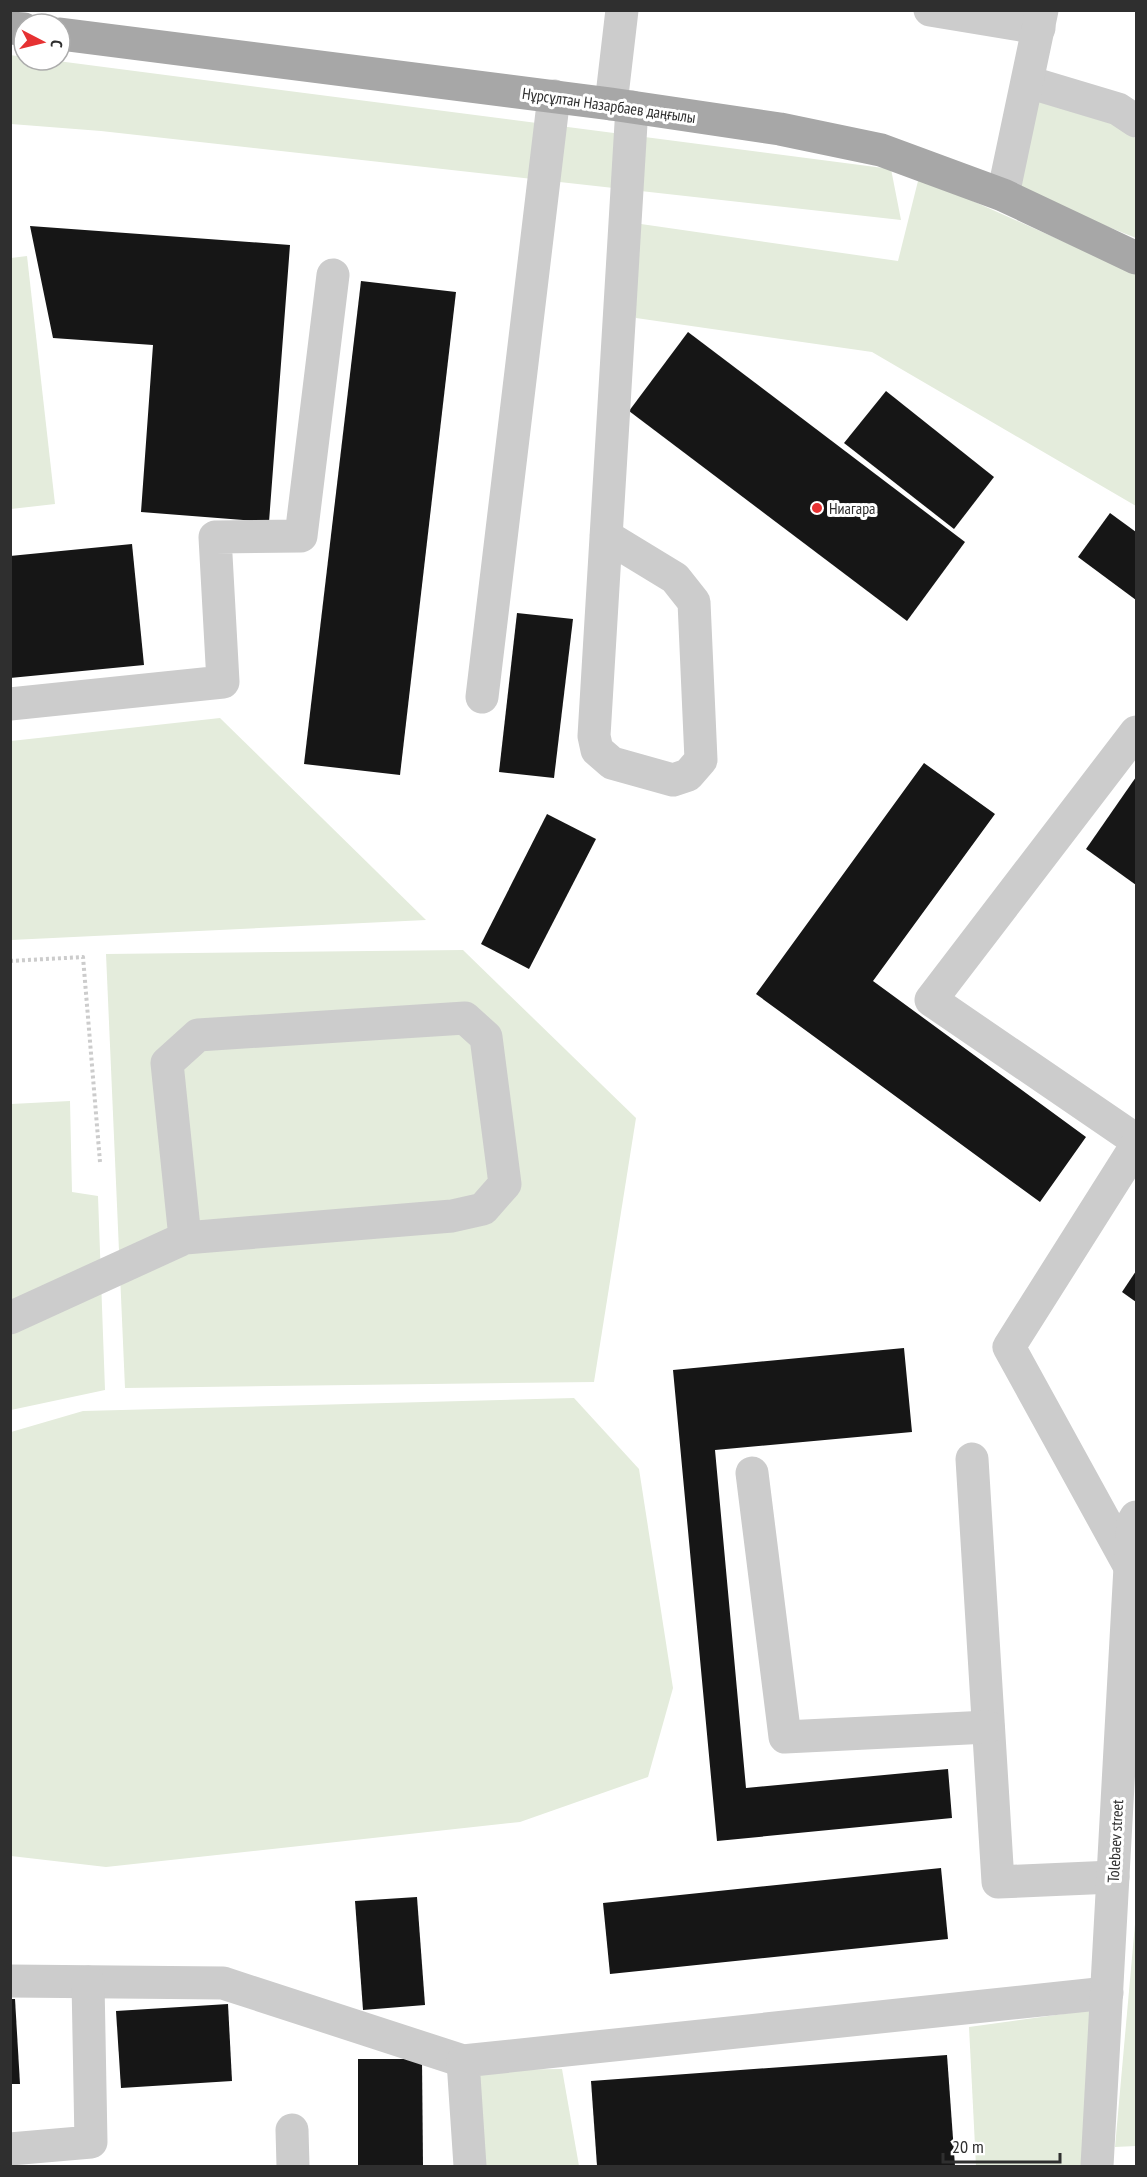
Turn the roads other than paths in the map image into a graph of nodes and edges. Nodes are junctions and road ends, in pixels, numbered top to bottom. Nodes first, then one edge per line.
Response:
1 (622, 10) edge
2 (930, 10) edge
3 (1041, 20) edge
4 (72, 36) edge
5 (1028, 82) junction
6 (554, 96) junction
7 (621, 106) junction
8 (1137, 121) edge
9 (1003, 195) junction
10 (1137, 258) edge
11 (333, 275) dead end
12 (606, 536) junction
13 (482, 697) dead end
14 (10, 704) edge
15 (1137, 732) edge
16 (1137, 1140) edge
17 (1137, 1146) edge
18 (185, 1238) junction
19 (10, 1318) edge
20 (972, 1460) dead end
21 (752, 1473) dead end
22 (1137, 1516) edge
23 (1130, 1567) junction
24 (988, 1727) junction
25 (1113, 1877) junction
26 (10, 1981) edge
27 (88, 1982) junction
28 (1107, 1993) junction
29 (463, 2061) junction
30 (292, 2130) dead end
31 (10, 2149) edge
32 (293, 2166) edge
33 (470, 2166) edge
34 (1097, 2166) edge

1 - 7 street
2 - 3 street
3 - 5 street
4 - 6 main road, Нұрсұлтан Назарбаев даңғылы
5 - 8 street
5 - 9 street
6 - 7 main road, Нұрсұлтан Назарбаев даңғылы
6 - 13 street
7 - 9 main road, Нұрсұлтан Назарбаев даңғылы
7 - 12 street
9 - 10 main road, Нұрсұлтан Назарбаев даңғылы
11 - 14 street
12 - 12 street
15 - 16 street
17 - 23 street
18 - 18 street
18 - 19 street
20 - 24 street
21 - 24 street
22 - 23 street, Tolebaev street
23 - 25 street, Tolebaev street
24 - 25 street
25 - 28 street, Tolebaev street
26 - 27 street
27 - 29 street
27 - 31 street
28 - 29 street
28 - 34 street, Tolebaev street
29 - 33 street
30 - 32 street

